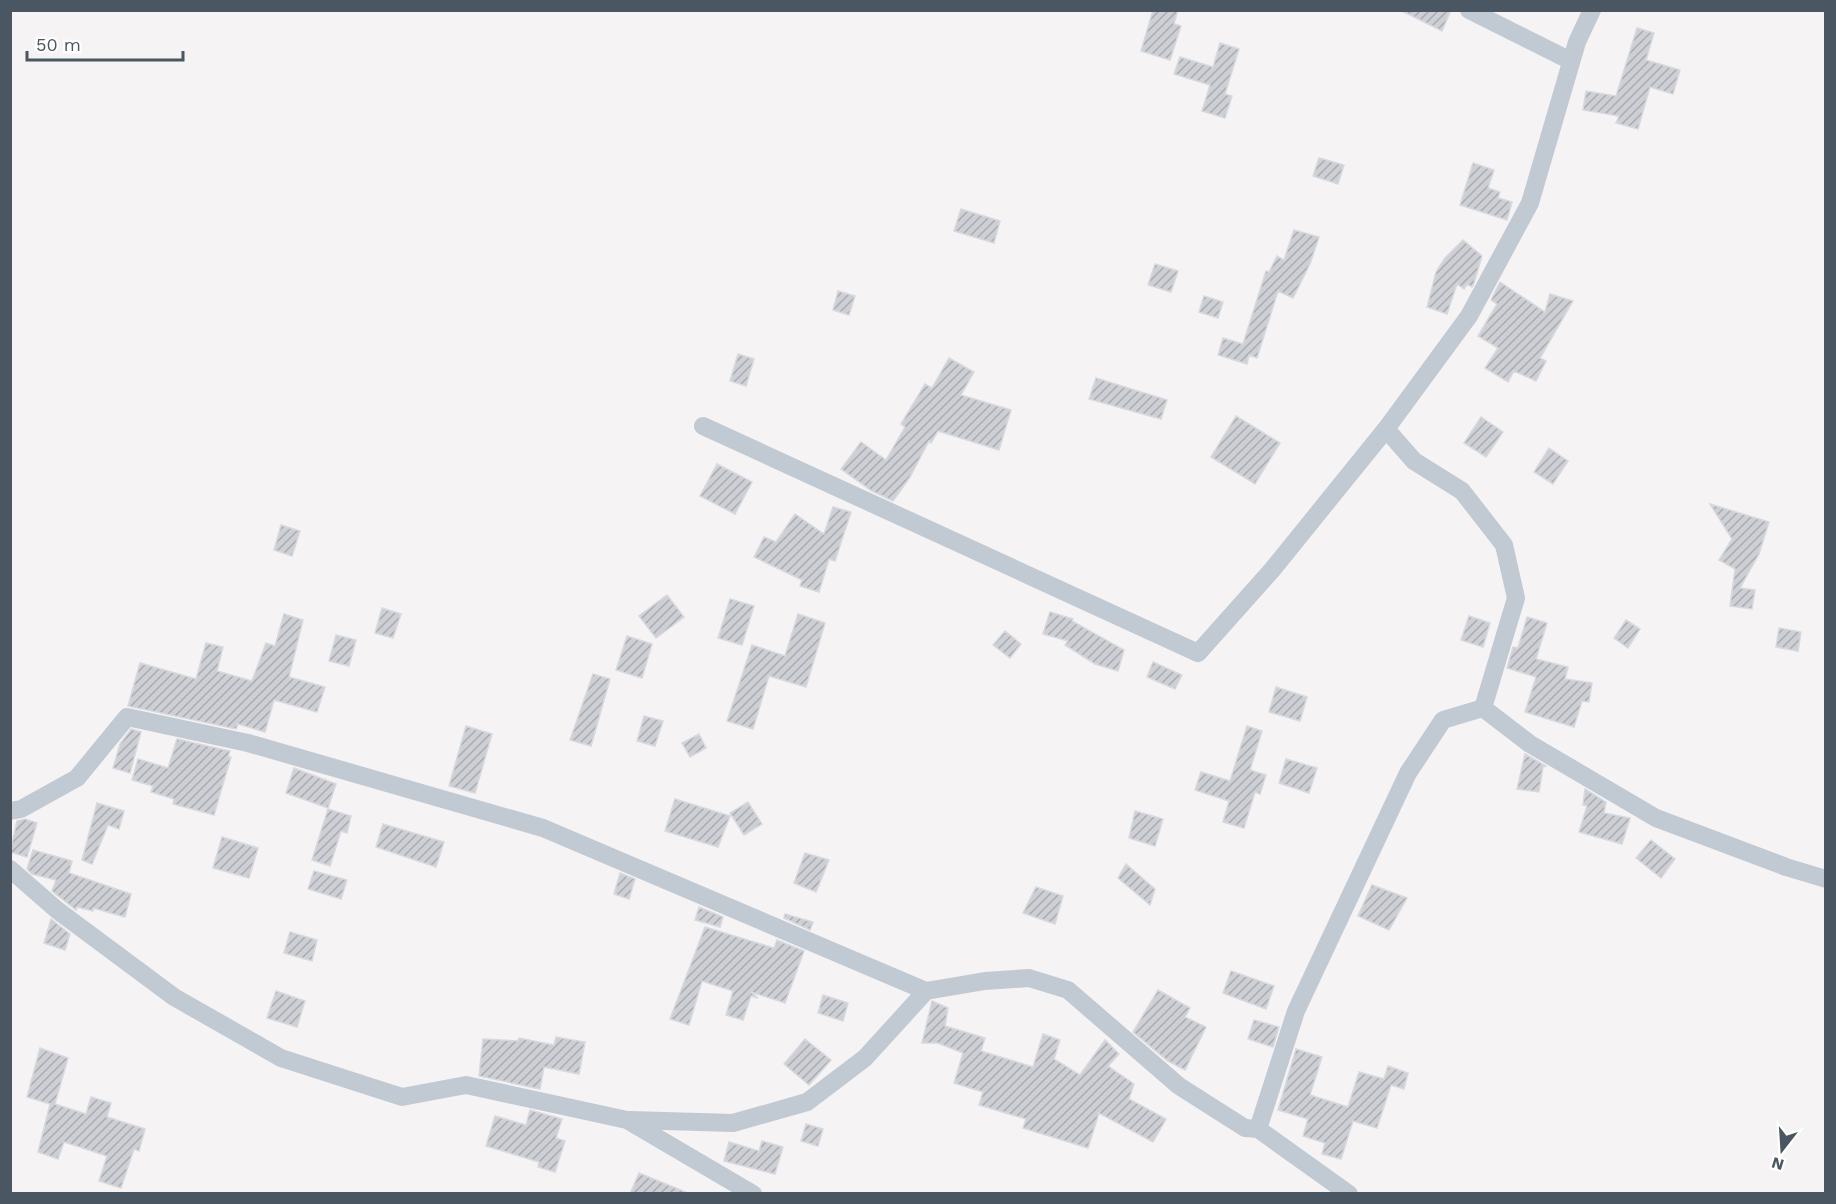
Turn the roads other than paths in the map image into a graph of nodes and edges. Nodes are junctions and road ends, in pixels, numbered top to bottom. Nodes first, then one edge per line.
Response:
1 (1468, 10) edge
2 (1592, 10) edge
3 (1571, 61) junction
4 (703, 426) dead end
5 (1386, 429) junction
6 (1483, 708) junction
7 (10, 811) edge
8 (10, 869) edge
9 (1826, 879) edge
10 (926, 991) junction
11 (627, 1120) junction
12 (1258, 1129) junction
13 (753, 1194) edge
14 (1349, 1194) edge

1 - 3 street
2 - 3 street
3 - 5 street
4 - 5 street
5 - 6 street
6 - 9 street
6 - 12 street
7 - 10 street
8 - 11 street
10 - 11 street
10 - 12 street
11 - 13 street
12 - 14 street

